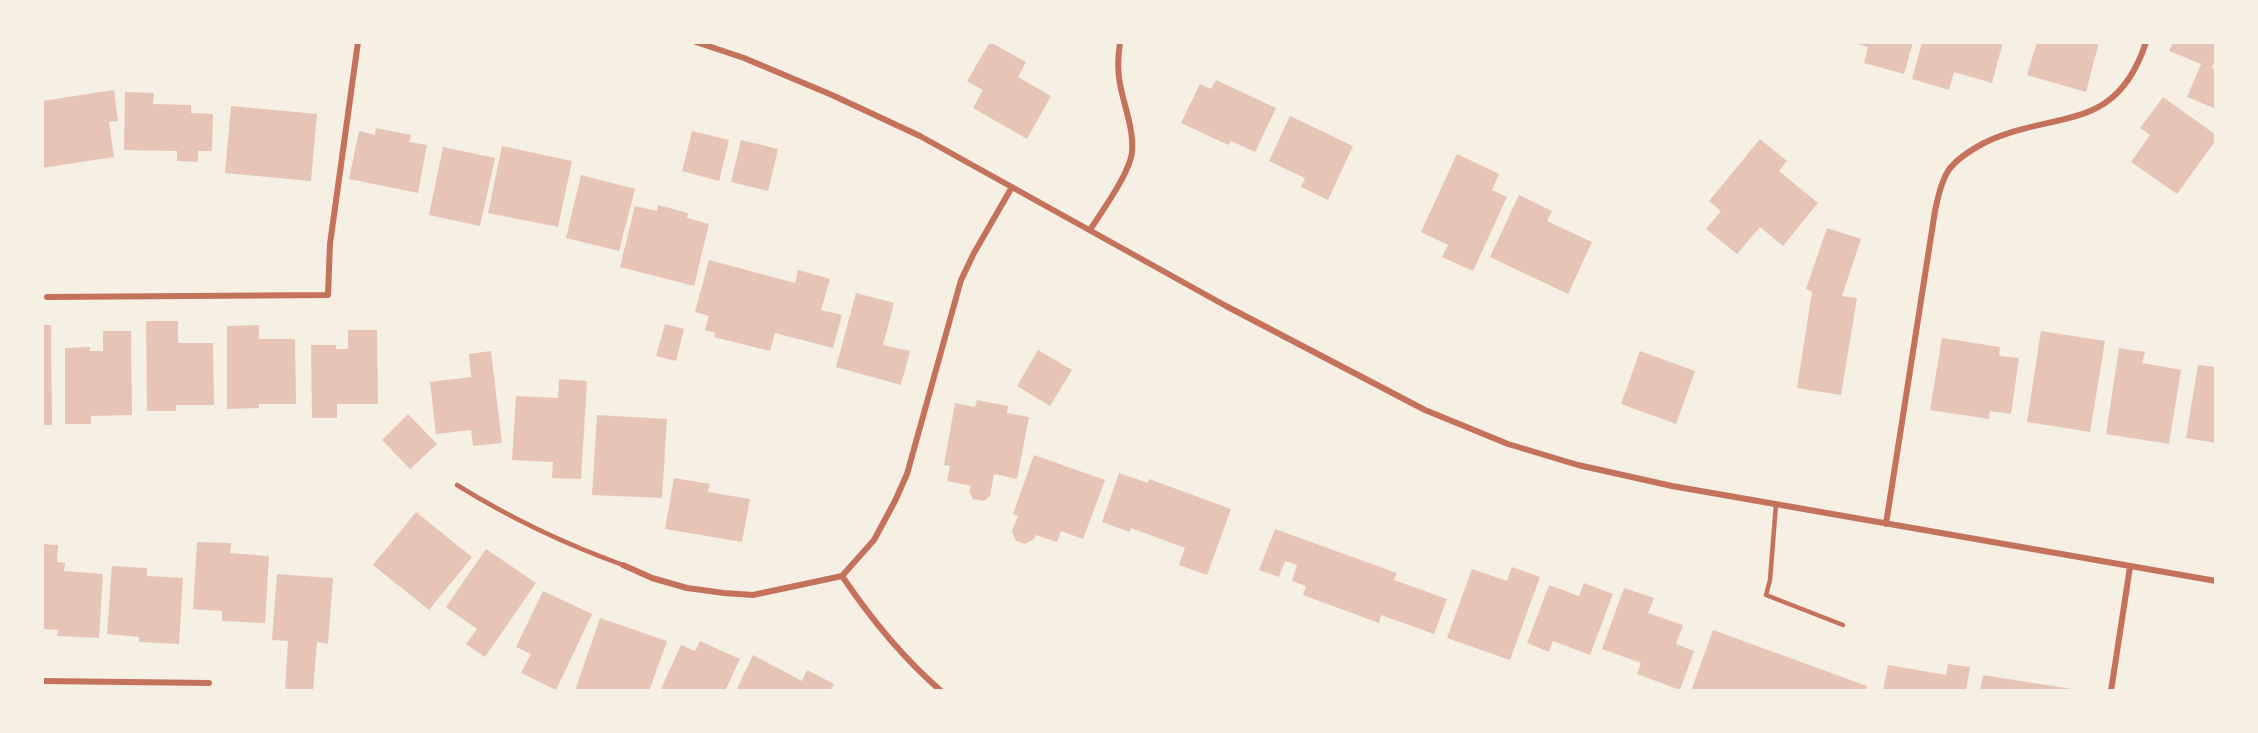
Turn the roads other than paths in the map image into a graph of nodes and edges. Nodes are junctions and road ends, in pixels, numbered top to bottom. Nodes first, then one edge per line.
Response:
1 (358, 42) edge
2 (696, 42) edge
3 (1120, 42) edge
4 (2146, 42) edge
5 (1012, 187) junction
6 (1090, 230) junction
7 (47, 297) dead end
8 (458, 485) dead end
9 (1776, 504) junction
10 (1886, 524) junction
11 (623, 565) joint
12 (2130, 567) junction
13 (842, 576) junction
14 (2216, 581) edge
15 (1843, 625) dead end
16 (42, 681) edge
17 (209, 683) dead end
18 (941, 691) edge
19 (2111, 691) edge

1 - 7 street
2 - 5 street
3 - 6 street
4 - 10 street
5 - 6 street
5 - 13 street
6 - 9 street
8 - 11 lane
9 - 10 street
9 - 15 lane
10 - 12 street
11 - 13 street
12 - 14 street
12 - 19 street
13 - 18 street
16 - 17 street

